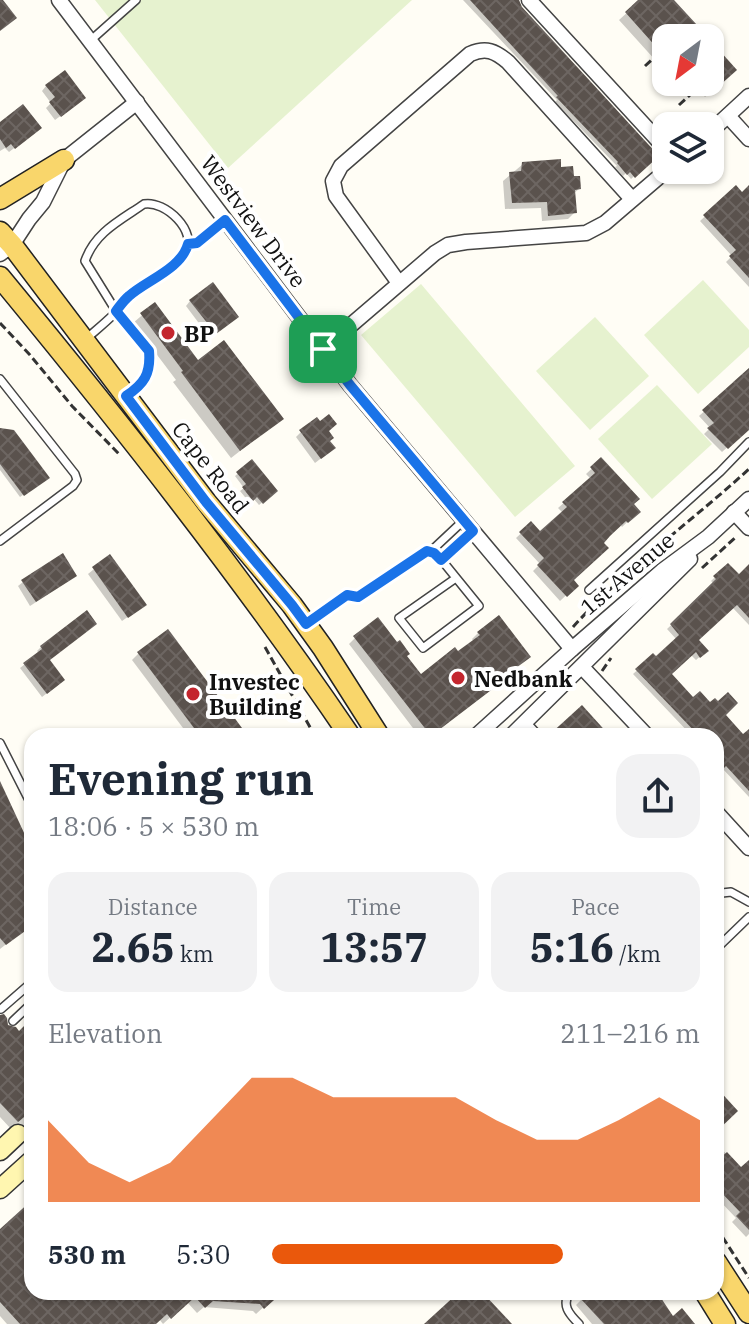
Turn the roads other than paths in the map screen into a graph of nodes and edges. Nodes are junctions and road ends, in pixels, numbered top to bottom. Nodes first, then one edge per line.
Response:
1 (59, 0) edge
2 (136, 0) edge
3 (529, 0) edge
4 (90, 41) junction
5 (749, 96) edge
6 (137, 102) junction
7 (728, 116) junction
8 (724, 120) edge
9 (652, 134) edge
10 (749, 139) edge
11 (64, 160) junction
12 (652, 182) edge
13 (0, 199) edge
14 (632, 199) junction
15 (225, 220) junction
16 (3, 240) edge
17 (188, 244) junction
18 (0, 277) edge
19 (399, 283) junction
20 (116, 311) junction
21 (84, 341) junction
22 (323, 349) junction
23 (0, 379) edge
24 (126, 396) junction
25 (749, 442) edge
26 (749, 499) edge
27 (734, 512) junction
28 (468, 526) junction
29 (749, 528) edge
30 (708, 537) junction
31 (0, 541) edge
32 (430, 552) junction
33 (441, 560) junction
34 (456, 578) junction
35 (589, 590) dead end
36 (306, 624) junction
37 (567, 643) junction
38 (582, 667) junction
39 (526, 722) junction
40 (345, 728) edge
41 (374, 728) edge
42 (484, 728) edge
43 (520, 728) edge
44 (532, 728) edge
45 (639, 728) edge
46 (0, 743) edge
47 (24, 790) edge
48 (724, 821) edge
49 (749, 848) edge
50 (724, 893) edge
51 (749, 902) edge
52 (749, 917) edge
53 (724, 941) edge
54 (24, 989) edge
55 (1, 1009) edge
56 (24, 1011) edge
57 (13, 1021) dead end
58 (18, 1134) tunnel mouth
59 (0, 1151) edge
60 (24, 1167) edge
61 (0, 1189) edge
62 (724, 1274) edge
63 (565, 1300) edge
64 (710, 1300) edge
65 (749, 1313) edge
66 (579, 1324) edge
67 (725, 1324) edge

1 - 4 street, Westview Drive
2 - 4 lane
3 - 9 street
4 - 6 street, Westview Drive
5 - 7 street
6 - 11 street
6 - 15 street, Westview Drive
7 - 8 street
7 - 10 street
11 - 13 main road
11 - 16 street
12 - 14 street
14 - 19 street
14 - 19 street
15 - 17 lane
15 - 22 street, Westview Drive
16 - 21 main road, Cape Road
17 - 20 lane
17 - 20 lane
18 - 40 main road, Cape Road
19 - 22 street
20 - 21 lane
20 - 24 lane
21 - 24 main road, Cape Road
22 - 28 street, Westview Drive
23 - 31 lane
24 - 36 main road, Cape Road
25 - 35 lane
26 - 27 street
27 - 29 street
27 - 30 street
28 - 32 lane
28 - 33 lane
28 - 37 street, Westview Drive
30 - 37 street, 1st Avenue
30 - 38 street, 1st Avenue
32 - 33 lane
32 - 36 lane
33 - 34 lane
34 - 34 lane
36 - 41 main road, Cape Road
37 - 42 street, 1st Avenue
38 - 39 street, 1st Avenue
38 - 45 street
39 - 43 street, 1st Avenue
39 - 44 lane
46 - 47 lane
48 - 49 street
50 - 51 lane
52 - 53 lane
54 - 55 lane
56 - 57 lane
58 - 59 main road
60 - 61 main road
62 - 65 main road
63 - 66 lane
64 - 67 main road

